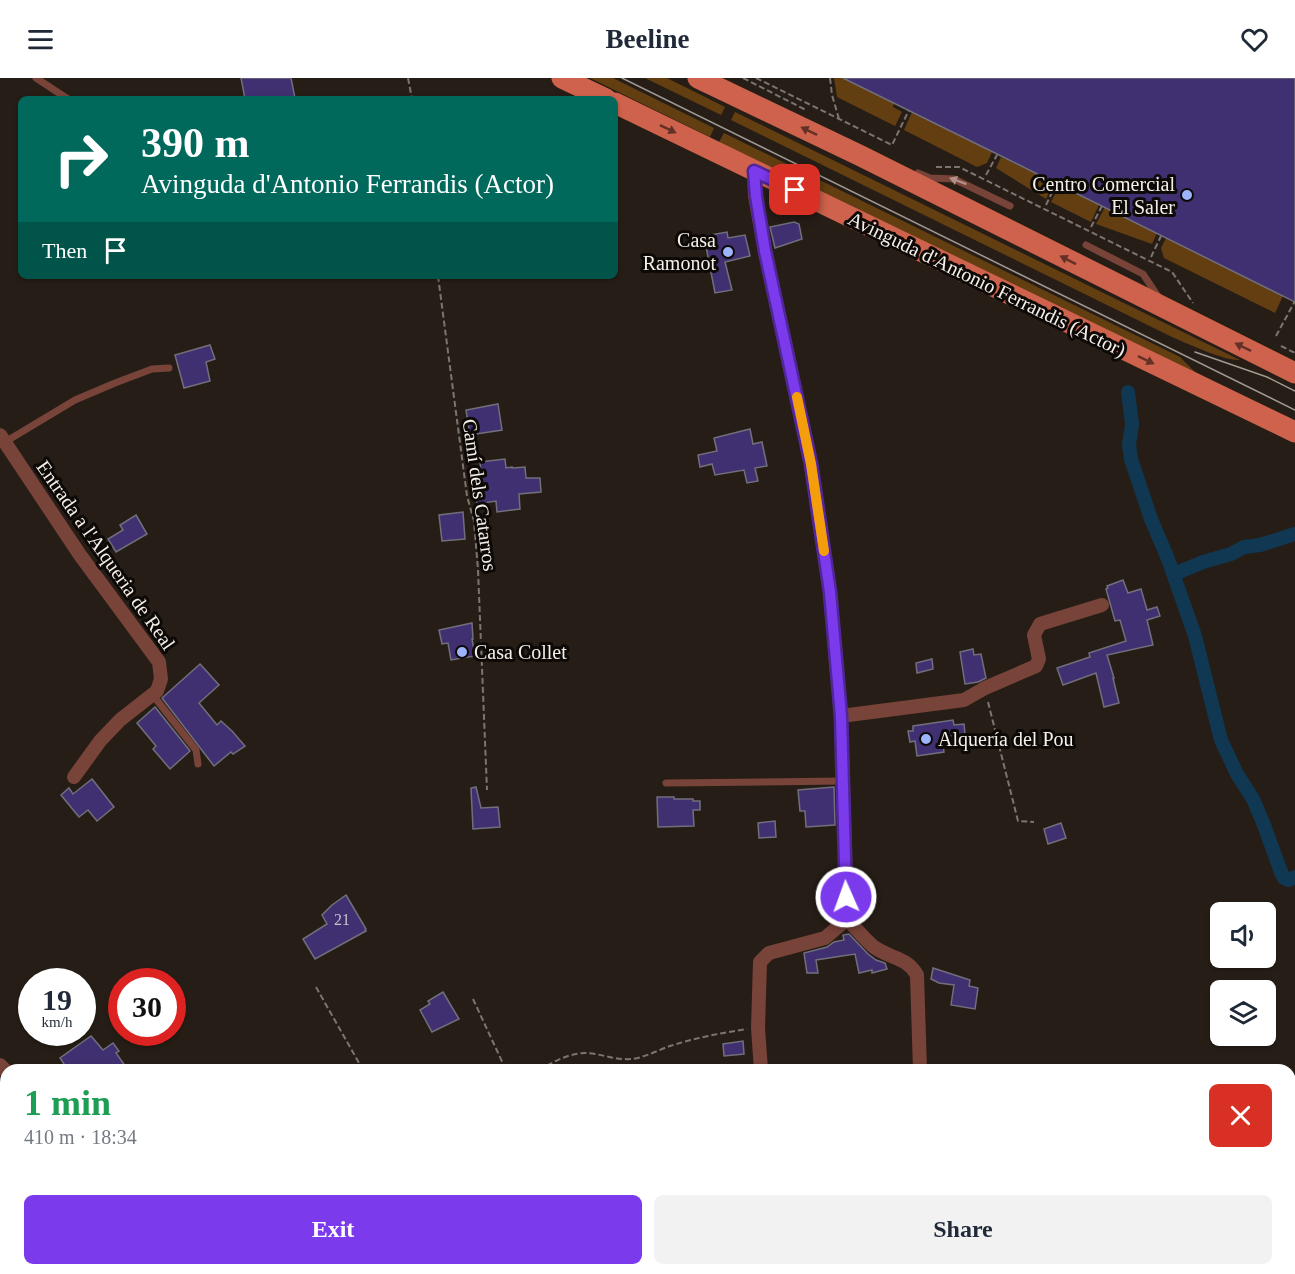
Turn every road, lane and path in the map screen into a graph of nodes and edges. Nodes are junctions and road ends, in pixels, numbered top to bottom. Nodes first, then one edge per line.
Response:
1 (36, 78) edge
2 (408, 78) edge
3 (562, 78) edge
4 (743, 78) edge
5 (756, 78) edge
6 (830, 78) edge
7 (710, 80) edge
8 (63, 96) edge
9 (411, 96) edge
10 (600, 96) edge
11 (618, 105) edge
12 (806, 110) dead end
13 (909, 110) dead end
14 (839, 119) junction
15 (997, 154) dead end
16 (931, 168) dead end
17 (754, 171) junction
18 (913, 171) dead end
19 (987, 175) dead end
20 (1056, 183) dead end
21 (1046, 205) dead end
22 (1010, 206) dead end
23 (1102, 206) dead end
24 (1091, 227) dead end
25 (1161, 236) dead end
26 (1086, 245) dead end
27 (1151, 256) dead end
28 (438, 279) edge
29 (1295, 302) edge
30 (1195, 303) dead end
31 (1167, 310) junction
32 (1276, 336) dead end
33 (1275, 343) dead end
34 (1295, 353) edge
35 (169, 368) dead end
36 (1295, 373) edge
37 (1295, 432) edge
38 (2, 439) edge
39 (1102, 605) dead end
40 (978, 692) junction
41 (152, 694) junction
42 (841, 716) junction
43 (198, 764) dead end
44 (74, 777) dead end
45 (843, 781) junction
46 (666, 783) dead end
47 (487, 790) dead end
48 (1034, 822) dead end
49 (847, 919) junction
50 (316, 987) dead end
51 (473, 999) dead end
52 (758, 1028) junction
53 (360, 1064) edge
54 (503, 1064) edge
55 (551, 1064) edge
56 (761, 1064) edge
57 (920, 1064) edge

1 - 8 lane
2 - 9 path
3 - 10 main road
4 - 12 path
5 - 14 path
6 - 14 path
31 -> 7 main road
11 -> 17 main road, Avinguda d'Antonio Ferrandis (Actor)
13 - 14 path
15 - 19 path
16 - 30 path
17 -> 37 main road, Avinguda d'Antonio Ferrandis (Actor)
17 - 42 street
22 -> 18 lane
20 - 21 path
23 - 24 path
25 - 27 path
26 - 31 lane
28 - 47 path, Camí dels Catarros
29 - 32 path
36 -> 31 main road
33 - 34 path
35 - 38 lane
38 - 41 street, Entrada a l'Alqueria de Real
39 - 40 street
40 - 42 street
40 - 48 path
41 - 43 lane
41 - 44 street
42 - 45 street
45 - 46 lane
45 - 49 street
49 - 52 street
49 - 57 street
50 - 53 path
51 - 54 path
52 - 55 path
52 - 56 street

